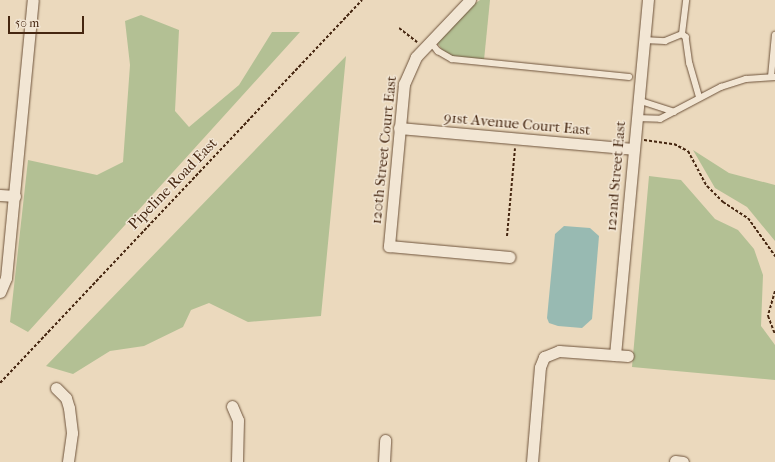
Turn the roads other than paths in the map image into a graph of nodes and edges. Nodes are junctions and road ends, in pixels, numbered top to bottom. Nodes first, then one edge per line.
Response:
1 (33, 0) edge
2 (470, 0) edge
3 (648, 0) edge
4 (686, 0) edge
5 (682, 34) junction
6 (775, 36) edge
7 (644, 40) junction
8 (430, 41) junction
9 (629, 77) dead end
10 (773, 77) edge
11 (700, 98) junction
12 (638, 100) junction
13 (674, 112) junction
14 (636, 118) junction
15 (399, 128) junction
16 (633, 149) junction
17 (0, 195) edge
18 (15, 196) junction
19 (510, 257) dead end
20 (0, 292) edge
21 (615, 355) junction
22 (628, 356) dead end
23 (56, 388) dead end
24 (232, 406) dead end
25 (385, 440) dead end
26 (68, 462) edge
27 (237, 462) edge
28 (384, 462) edge
29 (532, 462) edge

1 - 18 street
2 - 8 street, 120th Street Court East
3 - 7 street, 122nd Street East
4 - 5 lane
5 - 7 lane
5 - 11 lane
6 - 10 lane
7 - 12 street, 122nd Street East
8 - 9 lane
8 - 15 street, 120th Street Court East
10 - 11 lane
11 - 13 lane
12 - 13 lane
12 - 14 street, 122nd Street East
13 - 14 lane
14 - 16 street, 122nd Street East
15 - 16 street, 91st Avenue Court East
15 - 19 street, 120th Street Court East
16 - 21 street, 122nd Street East
17 - 18 street
18 - 20 street
21 - 22 street
21 - 29 street
23 - 26 street
24 - 27 street
25 - 28 street

